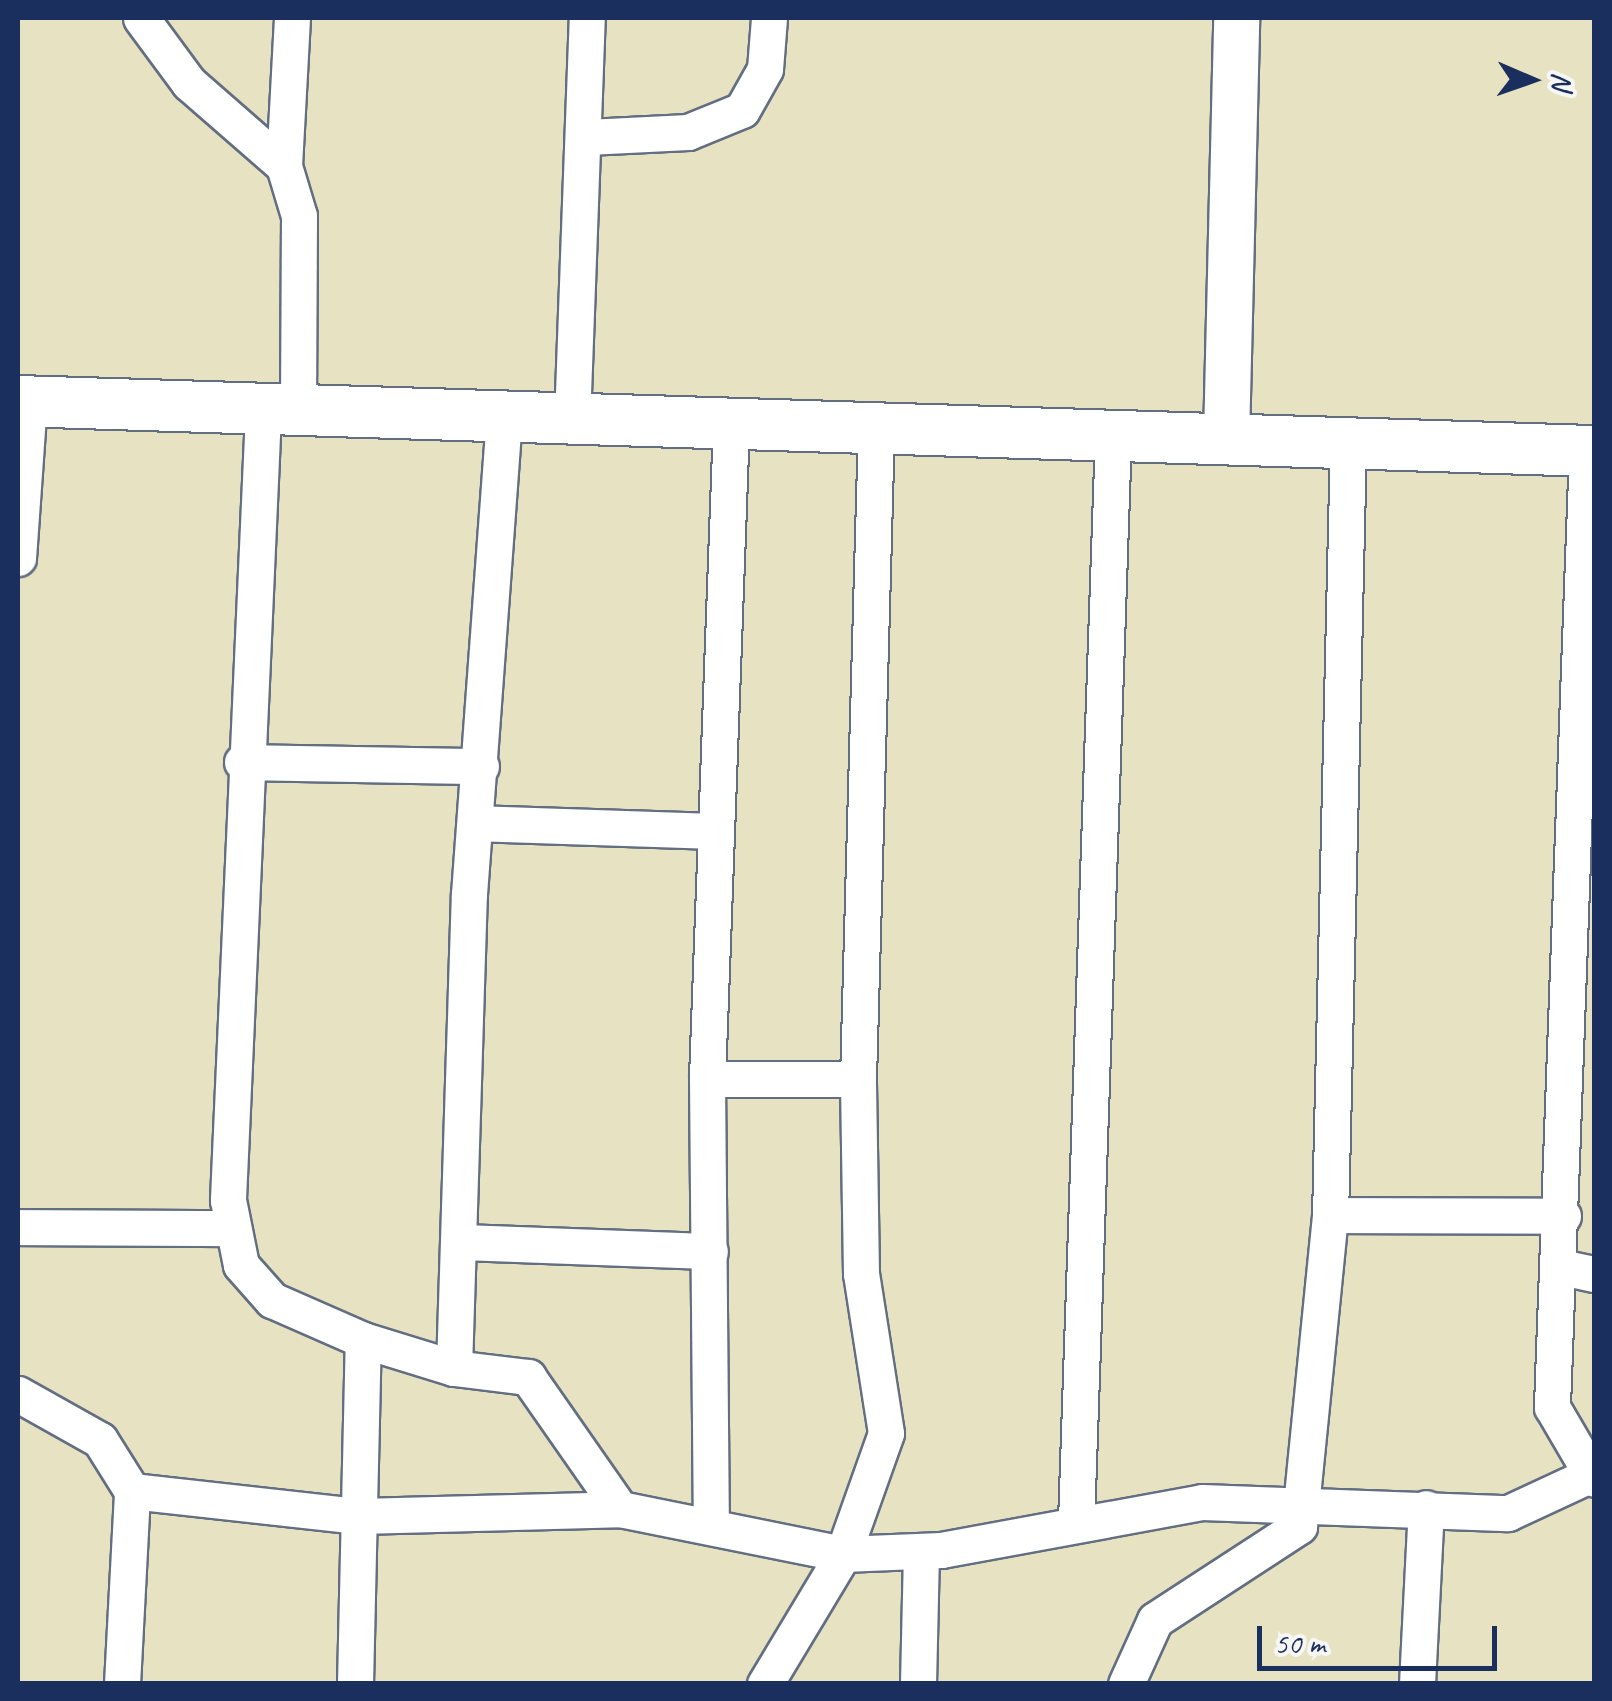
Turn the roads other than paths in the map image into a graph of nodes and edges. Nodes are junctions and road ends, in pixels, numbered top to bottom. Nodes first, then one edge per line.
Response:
1 (142, 18) edge
2 (292, 18) edge
3 (587, 18) edge
4 (769, 18) edge
5 (1236, 18) edge
6 (587, 137) junction
7 (284, 166) junction
8 (23, 402) edge
9 (280, 412) junction
10 (504, 418) junction
11 (572, 421) junction
12 (731, 424) junction
13 (876, 428) junction
14 (1113, 434) junction
15 (1226, 438) junction
16 (1348, 442) junction
17 (1591, 451) edge
18 (18, 558) edge
19 (242, 762) junction
20 (481, 766) junction
21 (476, 824) junction
22 (714, 831) junction
23 (858, 1078) junction
24 (708, 1079) junction
25 (1330, 1215) junction
26 (1562, 1216) junction
27 (18, 1227) edge
28 (230, 1228) junction
29 (459, 1242) junction
30 (710, 1250) junction
31 (1578, 1271) edge
32 (362, 1340) junction
33 (454, 1368) junction
34 (18, 1394) edge
35 (1593, 1476) edge
36 (132, 1490) junction
37 (1308, 1501) junction
38 (620, 1508) junction
39 (1426, 1508) junction
40 (359, 1516) junction
41 (1076, 1522) junction
42 (712, 1524) junction
43 (921, 1552) junction
44 (843, 1554) junction
45 (122, 1684) edge
46 (355, 1684) edge
47 (765, 1684) edge
48 (918, 1684) edge
49 (1126, 1684) edge
50 (1417, 1684) edge

1 - 7 street
2 - 7 street
3 - 6 street
4 - 6 street
5 - 15 street
6 - 11 street
7 - 9 street
8 - 9 main road
8 - 18 street
9 - 10 main road
9 - 19 street
10 - 11 main road
10 - 20 street
11 - 12 main road
12 - 13 main road
12 - 22 street
13 - 14 main road
13 - 23 street
14 - 15 main road
14 - 41 street
15 - 16 main road
16 - 17 main road
16 - 25 street
17 - 26 street
19 - 20 street
19 - 28 street
20 - 21 street
21 - 22 street
21 - 29 street
22 - 24 street
23 - 24 street
23 - 44 street
24 - 30 street
25 - 26 street
25 - 37 street
26 - 31 street
27 - 28 street
28 - 32 street
29 - 30 street
29 - 33 street
30 - 42 street
31 - 35 street
32 - 33 street
32 - 40 street
33 - 38 street
34 - 36 street
35 - 39 street
36 - 40 street
36 - 45 street
37 - 39 street
37 - 41 street
37 - 49 street
38 - 40 street
38 - 42 street
39 - 50 street
40 - 46 street
41 - 43 street
42 - 44 street
43 - 44 street
43 - 48 street
44 - 47 street

